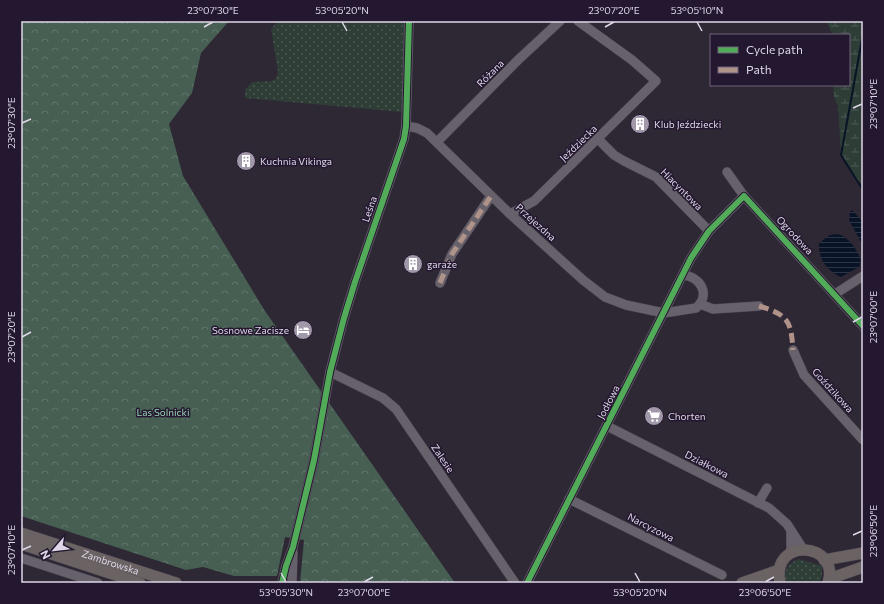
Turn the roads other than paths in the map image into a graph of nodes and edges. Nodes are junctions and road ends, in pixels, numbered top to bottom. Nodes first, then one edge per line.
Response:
1 (409, 21) edge
2 (560, 21) edge
3 (578, 21) edge
4 (406, 126) junction
5 (598, 139) junction
6 (437, 142) junction
7 (727, 172) dead end
8 (491, 196) junction
9 (744, 196) junction
10 (510, 214) junction
11 (709, 231) junction
12 (683, 275) junction
13 (863, 276) edge
14 (440, 283) dead end
15 (835, 294) junction
16 (700, 304) junction
17 (758, 306) dead end
18 (664, 313) junction
19 (863, 326) edge
20 (793, 350) dead end
21 (330, 372) junction
22 (607, 426) junction
23 (863, 440) edge
24 (767, 488) dead end
25 (569, 499) junction
26 (758, 503) junction
27 (791, 531) junction
28 (21, 533) edge
29 (21, 544) edge
30 (293, 547) junction
31 (803, 549) junction
32 (791, 553) junction
33 (863, 553) edge
34 (21, 558) edge
35 (824, 560) junction
36 (863, 567) edge
37 (779, 570) junction
38 (722, 575) dead end
39 (828, 581) edge
40 (98, 583) edge
41 (140, 583) edge
42 (176, 583) edge
43 (282, 583) edge
44 (292, 583) edge
45 (515, 583) edge
46 (527, 583) edge
47 (742, 583) edge
48 (780, 583) edge

1 - 4 street, Leśna
2 - 6 street, Różana
3 - 5 street, Jeździecka
4 - 6 street, Przejezdna
4 - 21 street, Leśna
5 - 10 street, Jeździecka
5 - 11 street, Hiacyntowa
6 - 8 street, Przejezdna
7 - 9 street, Ogrodowa
8 - 10 street, Przejezdna
8 - 14 street
9 - 11 street
9 - 15 street, Ogrodowa
10 - 18 street, Przejezdna
11 - 12 street, Jodłowa
12 - 16 street
12 - 18 street, Jodłowa
13 - 15 street
15 - 19 street, Ogrodowa
16 - 17 street
16 - 18 street
18 - 22 street, Jodłowa
20 - 23 street, Goździkowa
21 - 30 street, Leśna
21 - 45 street, Zalesie
22 - 25 street, Jodłowa
22 - 26 street, Działkowa
24 - 26 street
25 - 38 street, Narcyzowa
25 - 46 street, Jodłowa
26 - 27 street, Działkowa
27 - 31 street, Działkowa
27 - 32 street
28 - 42 main road, Zambrowska
29 - 41 main road, Zambrowska
30 - 43 street
30 - 44 street
31 - 32 main road
31 - 35 main road
32 - 37 main road
33 - 35 main road
34 - 40 street
35 - 39 main road
36 - 39 main road
37 - 47 main road
37 - 48 main road

